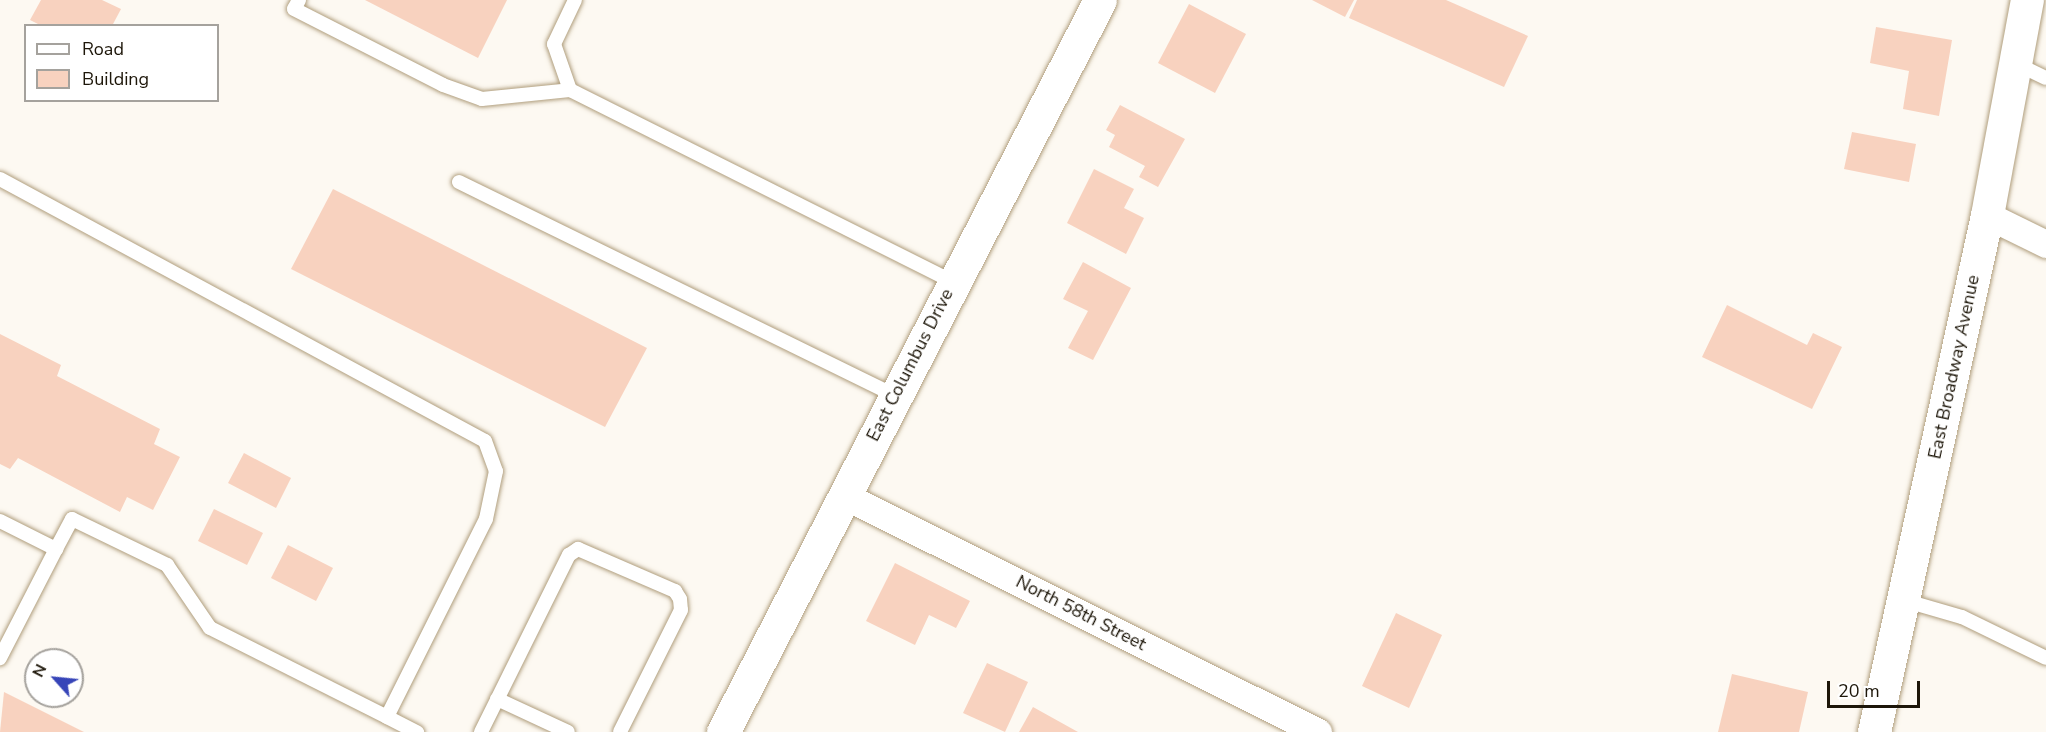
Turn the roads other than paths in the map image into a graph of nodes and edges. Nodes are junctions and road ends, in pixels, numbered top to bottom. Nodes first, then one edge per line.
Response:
1 (299, 0) edge
2 (575, 0) edge
3 (2027, 0) edge
4 (1095, 2) edge
5 (2015, 63) junction
6 (2046, 78) edge
7 (570, 90) junction
8 (0, 179) edge
9 (459, 182) dead end
10 (1987, 215) junction
11 (2046, 244) edge
12 (954, 282) junction
13 (895, 396) junction
14 (843, 495) junction
15 (0, 521) edge
16 (56, 549) junction
17 (1903, 600) junction
18 (0, 658) edge
19 (2046, 658) edge
20 (497, 699) junction
21 (387, 717) junction
22 (417, 732) edge
23 (481, 732) edge
24 (568, 732) edge
25 (620, 732) edge
26 (723, 732) edge
27 (1318, 732) edge
28 (1874, 732) edge

1 - 7 lane
2 - 7 lane
3 - 5 main road, East Broadway Avenue
4 - 12 main road, East Columbus Drive
5 - 6 lane
5 - 10 main road, East Broadway Avenue
7 - 12 lane
8 - 21 lane
9 - 13 lane
10 - 11 street
10 - 17 main road, East Broadway Avenue
12 - 13 main road, East Columbus Drive
13 - 14 main road, East Columbus Drive
14 - 26 main road, East Columbus Drive
14 - 27 street, North 58th Street
15 - 16 lane
16 - 18 lane
16 - 21 lane
17 - 19 lane
17 - 28 main road, East Broadway Avenue
20 - 23 lane
20 - 24 lane
20 - 25 lane
21 - 22 lane

